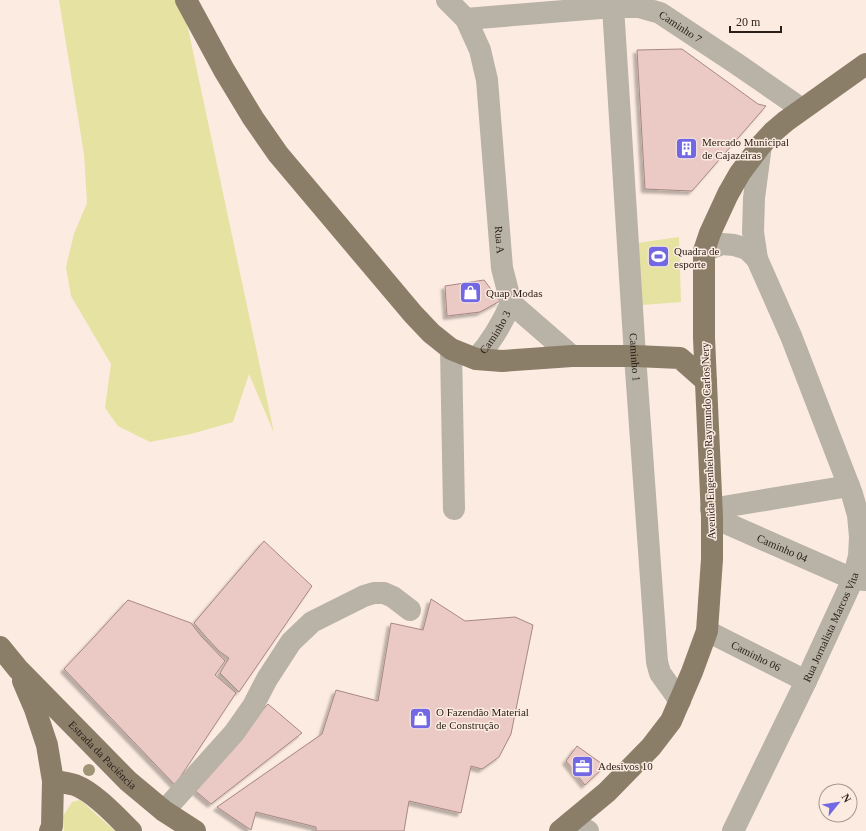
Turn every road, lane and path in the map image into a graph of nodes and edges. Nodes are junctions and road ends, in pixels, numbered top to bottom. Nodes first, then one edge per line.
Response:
1 (186, 0) edge
2 (447, 0) edge
3 (614, 7) junction
4 (466, 19) junction
5 (866, 64) edge
6 (802, 109) junction
7 (761, 144) junction
8 (704, 252) junction
9 (757, 259) junction
10 (512, 303) junction
11 (704, 338) junction
12 (451, 349) junction
13 (572, 356) junction
14 (635, 356) junction
15 (680, 358) junction
16 (476, 359) junction
17 (706, 381) junction
18 (855, 491) edge
19 (454, 509) dead end
20 (712, 513) junction
21 (860, 580) edge
22 (410, 610) dead end
23 (707, 631) junction
24 (0, 647) edge
25 (18, 669) junction
26 (806, 681) junction
27 (680, 701) junction
28 (54, 781) junction
29 (164, 811) junction
30 (573, 828) edge
31 (51, 829) edge
32 (131, 831) edge
33 (195, 831) edge
34 (734, 831) edge

1 - 12 main road
2 - 4 street, Rua A
3 - 4 street, Caminho 7
3 - 6 street, Caminho 7
3 - 14 street, Caminho 1
4 - 10 street, Rua A
5 - 6 main road, Avenida Engenheiro Raymundo Carlos Nery
6 - 7 main road, Avenida Engenheiro Raymundo Carlos Nery
7 - 8 main road, Avenida Engenheiro Raymundo Carlos Nery
7 - 9 street, Rua Jornalista Marcos Vita
8 - 9 street, Rua Jornalista Marcos Vita
8 - 11 main road, Avenida Engenheiro Raymundo Carlos Nery
9 - 18 street, Rua Jornalista Marcos Vita
10 - 13 street
10 - 16 street, Caminho 3
11 - 15 main road
11 - 17 main road, Avenida Engenheiro Raymundo Carlos Nery
12 - 16 main road
12 - 19 street
13 - 14 main road
13 - 16 main road
14 - 15 main road
14 - 27 street, Caminho 1
15 - 17 main road
17 - 20 main road, Avenida Engenheiro Raymundo Carlos Nery
18 - 20 street
18 - 21 street, Rua Jornalista Marcos Vita
20 - 21 street, Caminho 04
20 - 23 main road, Avenida Engenheiro Raymundo Carlos Nery
21 - 26 street, Rua Jornalista Marcos Vita
22 - 29 street
23 - 26 street, Caminho 06
23 - 27 main road, Avenida Engenheiro Raymundo Carlos Nery
24 - 25 main road, Estrada da Paciência
25 - 28 main road, Estrada da Paciência
25 - 29 main road, Estrada da Paciência
26 - 34 street, Rua Jornalista Marcos Vita
27 - 30 main road, Avenida Engenheiro Raymundo Carlos Nery
28 - 31 main road, Estrada da Paciência
28 - 32 main road
29 - 33 main road, Estrada da Paciência

